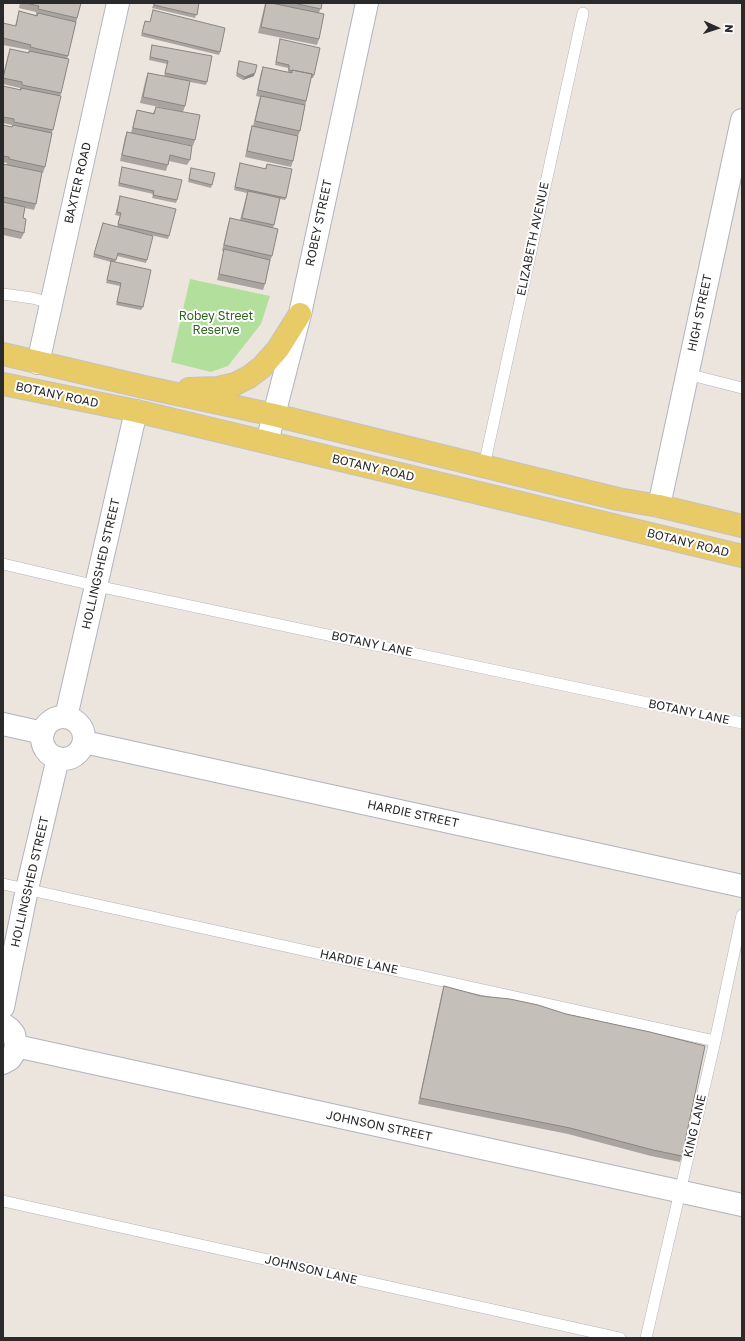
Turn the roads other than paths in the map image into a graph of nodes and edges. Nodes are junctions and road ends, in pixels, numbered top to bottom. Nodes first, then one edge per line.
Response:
1 (118, 3) edge
2 (367, 3) edge
3 (583, 13) dead end
4 (742, 120) edge
5 (3, 294) edge
6 (51, 303) junction
7 (300, 314) junction
8 (3, 354) edge
9 (38, 363) junction
10 (687, 374) junction
11 (3, 384) edge
12 (144, 388) junction
13 (742, 388) edge
14 (136, 411) junction
15 (274, 415) junction
16 (267, 442) junction
17 (484, 466) junction
18 (659, 506) junction
19 (742, 526) edge
20 (742, 556) edge
21 (3, 564) edge
22 (97, 586) junction
23 (66, 717) junction
24 (742, 723) edge
25 (3, 724) edge
26 (43, 734) junction
27 (84, 742) junction
28 (58, 758) junction
29 (3, 884) edge
30 (742, 886) edge
31 (27, 889) junction
32 (742, 915) edge
33 (3, 1007) edge
34 (3, 1024) edge
35 (715, 1041) junction
36 (9, 1055) edge
37 (680, 1191) junction
38 (3, 1201) edge
39 (742, 1205) edge
40 (620, 1338) edge
41 (646, 1338) edge

1 - 6 street, BAXTER ROAD
2 - 7 street, ROBEY STREET
3 - 17 lane, ELIZABETH AVENUE
4 - 10 street, HIGH STREET
5 - 6 lane
6 - 9 street, BAXTER ROAD
7 - 12 main road
7 - 15 street, ROBEY STREET
8 - 9 main road
9 - 12 main road
10 - 13 lane
10 - 18 street, HIGH STREET
11 - 14 main road, BOTANY ROAD
12 - 15 main road
14 - 16 main road, BOTANY ROAD
14 - 22 street, HOLLINGSHED STREET
15 - 16 street, ROBEY STREET
15 - 17 main road
16 - 20 main road, BOTANY ROAD
17 - 18 main road
18 - 19 main road
21 - 22 lane, BOTANY LANE
22 - 23 street, HOLLINGSHED STREET
22 - 24 lane, BOTANY LANE
23 - 26 street
23 - 27 street
25 - 26 street
26 - 28 street
27 - 28 street
27 - 30 street, HARDIE STREET
28 - 31 street, HOLLINGSHED STREET
29 - 31 lane, HARDIE LANE
31 - 33 street, HOLLINGSHED STREET
31 - 35 lane, HARDIE LANE
32 - 35 lane, KING LANE
34 - 36 street
35 - 37 lane, KING LANE
36 - 37 street, JOHNSON STREET
37 - 39 street, JOHNSON STREET
37 - 41 lane, KING LANE
38 - 40 lane, JOHNSON LANE

